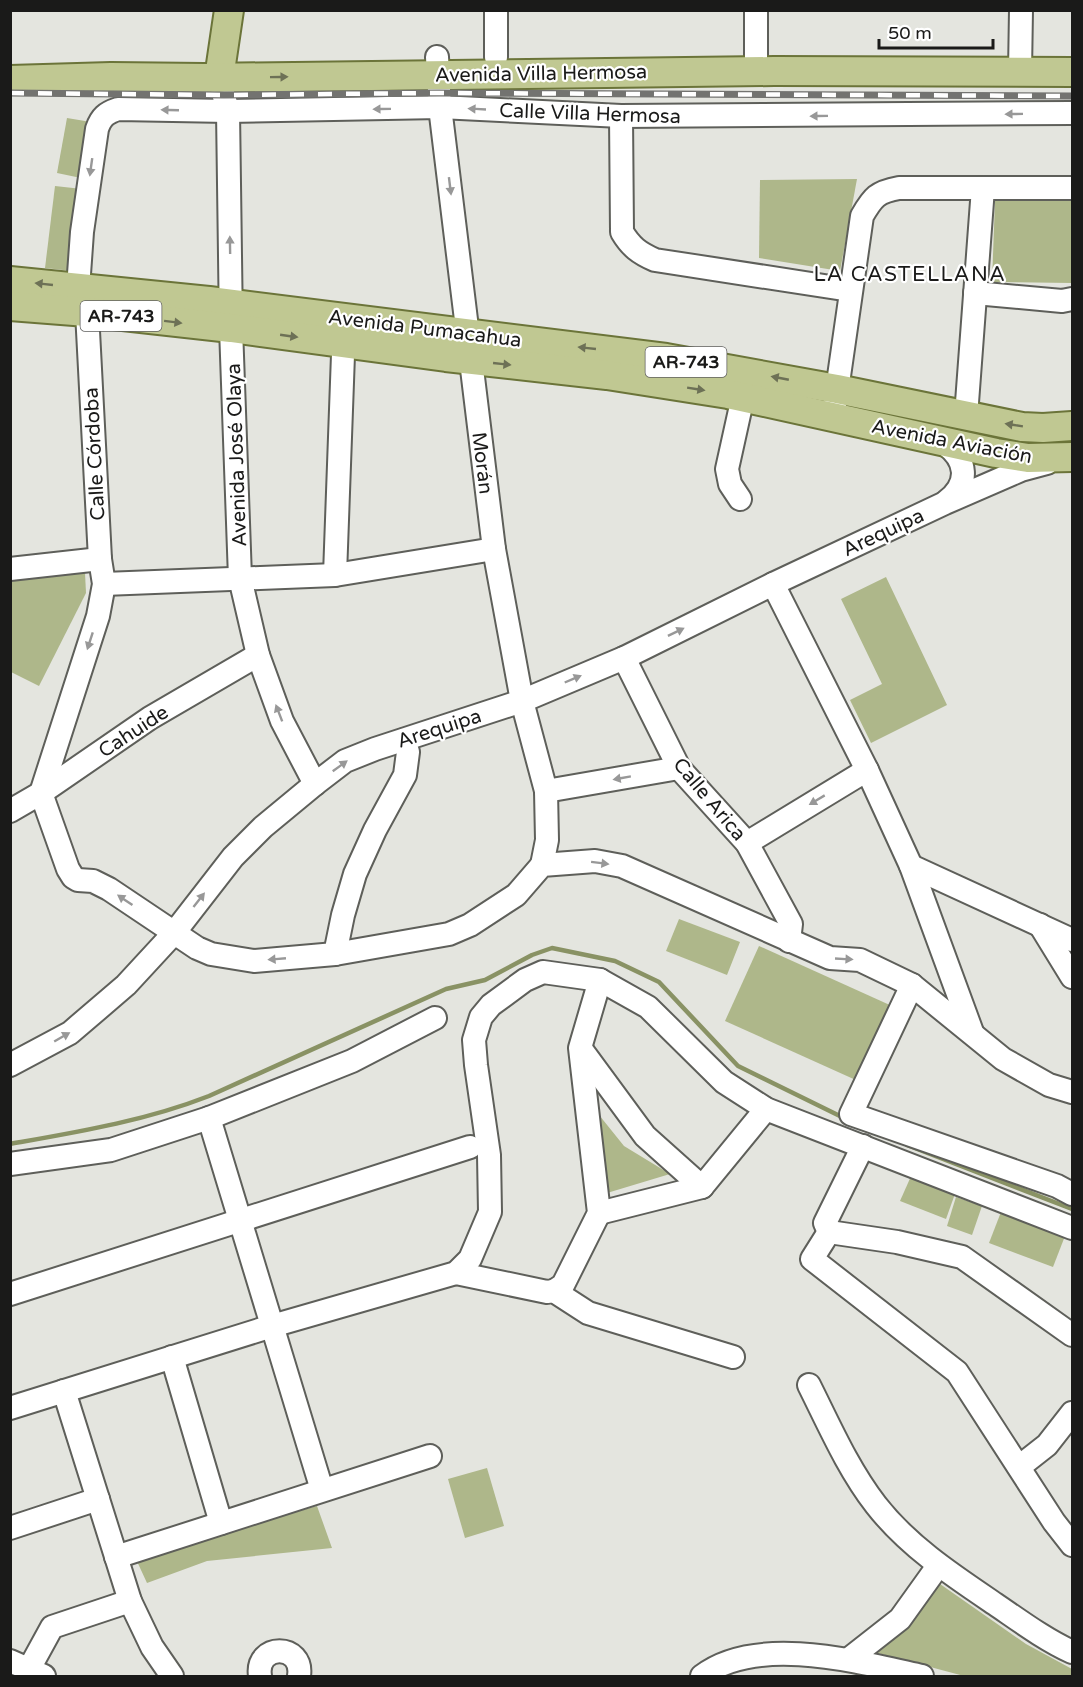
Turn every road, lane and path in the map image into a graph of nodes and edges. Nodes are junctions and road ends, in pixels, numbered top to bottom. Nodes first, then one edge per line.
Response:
1 (229, 10) edge
2 (245, 10) edge
3 (496, 10) edge
4 (756, 10) edge
5 (1021, 10) edge
6 (1072, 56) edge
7 (496, 57) junction
8 (10, 63) edge
9 (756, 63) junction
10 (1020, 64) junction
11 (438, 66) junction
12 (229, 68) junction
13 (1072, 72) edge
14 (10, 80) edge
15 (440, 107) junction
16 (228, 111) junction
17 (107, 112) joint
18 (1072, 113) edge
19 (621, 116) junction
20 (982, 188) junction
21 (1072, 188) edge
22 (10, 281) edge
23 (850, 290) junction
24 (975, 293) junction
25 (1072, 299) edge
26 (82, 300) junction
27 (10, 306) edge
28 (231, 316) junction
29 (344, 331) junction
30 (470, 347) junction
31 (746, 385) junction
32 (837, 389) junction
33 (966, 416) junction
34 (833, 418) junction
35 (1072, 426) edge
36 (945, 444) junction
37 (1068, 458) edge
38 (740, 499) dead end
39 (945, 503) junction
40 (494, 549) junction
41 (100, 559) junction
42 (10, 569) edge
43 (335, 575) junction
44 (240, 578) junction
45 (104, 584) junction
46 (773, 584) junction
47 (258, 655) junction
48 (624, 658) junction
49 (522, 701) junction
50 (404, 740) junction
51 (679, 768) junction
52 (867, 770) junction
53 (315, 784) junction
54 (546, 791) junction
55 (41, 793) junction
56 (10, 811) edge
57 (747, 843) junction
58 (542, 865) junction
59 (911, 866) junction
60 (1040, 925) junction
61 (174, 933) junction
62 (1072, 940) edge
63 (789, 941) junction
64 (335, 954) junction
65 (1072, 977) edge
66 (600, 980) junction
67 (912, 985) junction
68 (435, 1018) dead end
69 (972, 1034) junction
70 (580, 1048) junction
71 (12, 1062) edge
72 (1072, 1092) edge
73 (766, 1109) junction
74 (209, 1118) junction
75 (863, 1146) junction
76 (470, 1147) dead end
77 (10, 1164) edge
78 (702, 1187) junction
79 (1072, 1194) edge
80 (598, 1213) junction
81 (239, 1221) junction
82 (1072, 1228) edge
83 (829, 1232) junction
84 (456, 1273) junction
85 (554, 1292) junction
86 (10, 1294) edge
87 (272, 1326) junction
88 (1072, 1335) edge
89 (172, 1357) junction
90 (733, 1357) dead end
91 (809, 1385) dead end
92 (64, 1391) junction
93 (10, 1408) edge
94 (1072, 1413) edge
95 (430, 1456) dead end
96 (1018, 1467) junction
97 (322, 1491) junction
98 (98, 1499) junction
99 (221, 1523) junction
100 (10, 1528) edge
101 (1072, 1545) edge
102 (116, 1557) junction
103 (938, 1566) junction
104 (130, 1600) junction
105 (1072, 1652) edge
106 (849, 1659) junction
107 (28, 1669) edge
108 (172, 1677) edge
109 (260, 1677) edge
110 (298, 1677) edge
111 (702, 1677) edge
112 (921, 1677) edge

1 - 12 main road, Avenida José Olaya
2 - 12 main road, Avenida José Olaya
3 - 7 street
4 - 9 street
5 - 10 street
6 - 10 main road, Avenida Villa Hermosa
7 - 9 main road, Avenida Villa Hermosa
7 - 11 main road, Avenida Villa Hermosa
8 - 12 main road, Avenida Villa Hermosa
9 - 10 main road, Avenida Villa Hermosa
9 - 11 main road, Avenida Villa Hermosa
10 - 13 main road, Avenida Villa Hermosa
11 - 12 main road, Avenida Villa Hermosa
11 - 15 street, Morán
12 - 14 main road, Avenida Villa Hermosa
12 - 16 street, Avenida José Olaya
15 -> 16 street, Calle Villa Hermosa
19 -> 15 street, Calle Villa Hermosa
15 -> 30 street, Morán
16 -> 17 street, Calle Villa Hermosa
28 -> 16 street, Avenida José Olaya
17 -> 26 street, Calle Córdoba
18 -> 19 street, Calle Villa Hermosa
19 - 23 street
20 - 21 street
20 - 23 street
20 - 24 street
26 -> 22 main road, Avenida Pumacahua / AR-743
23 - 32 street
24 - 25 street
24 - 33 street
26 - 27 main road, Avenida Pumacahua / AR-743
26 - 28 main road, Avenida Pumacahua / AR-743
26 - 41 street, Calle Córdoba
28 - 29 main road, Avenida Pumacahua / AR-743
28 - 44 street, Avenida José Olaya
29 - 30 main road, Avenida Pumacahua / AR-743
29 - 43 street
30 - 31 main road, Avenida Pumacahua / AR-743
30 - 40 street, Morán
32 -> 31 main road, Avenida Pumacahua / AR-743
31 - 34 main road, Avenida Pumacahua / AR-743
31 - 38 street
32 - 33 main road, Avenida Aviación / AR-743
32 - 34 street
35 -> 33 main road, Avenida Aviación / AR-743
34 - 36 main road, Avenida Aviación / AR-743
36 - 37 main road, Avenida Aviación / AR-743
36 - 39 street, Arequipa
37 - 39 street, Arequipa
39 - 46 street, Arequipa
40 - 43 street
40 - 49 street, Morán
41 - 42 street
41 - 45 street, Calle Córdoba
43 - 44 street
44 - 45 street
44 - 47 street, Avenida José Olaya
45 -> 55 street, Calle Córdoba
48 -> 46 street, Arequipa
46 - 52 street
53 -> 47 street, Avenida José Olaya
47 - 55 street, Cahuide
49 -> 48 street, Arequipa
48 - 51 street, Calle Arica
49 - 50 street, Arequipa
49 - 54 street, Morán
53 -> 50 street, Arequipa
50 - 64 street
51 -> 54 street
51 - 57 street, Calle Arica
52 -> 57 street
52 - 59 street
61 -> 53 street, Arequipa
54 - 58 street, Morán
55 - 56 street, Cahuide
61 -> 55 street
57 - 63 street, Calle Arica
58 -> 63 street
58 - 64 street
59 - 60 street
59 - 69 street
60 - 62 street
60 - 65 street
64 -> 61 street
71 -> 61 street, Arequipa
63 -> 67 street
66 - 70 street
66 - 73 street
66 - 84 street
67 - 69 street
67 - 79 street
68 - 74 street
69 - 72 street
70 - 78 street
70 - 80 street
73 - 75 street
73 - 78 street
74 - 77 street
74 - 81 street
75 - 82 street
75 - 83 street
76 - 81 street
78 - 80 street
80 - 85 street
81 - 86 street
81 - 87 street
83 - 88 street
83 - 96 street
84 - 85 street
84 - 87 street
85 - 90 street
87 - 89 street
87 - 97 street
89 - 92 street
89 - 99 street
91 - 103 street
92 - 93 street
92 - 98 street
94 - 96 street
95 - 97 street
96 - 101 street
97 - 99 street
98 - 100 street
98 - 102 street
99 - 102 street
102 - 104 street
103 - 105 street
103 - 106 street
104 - 107 street
104 - 108 street
106 - 111 street
106 - 112 street
109 - 110 street

